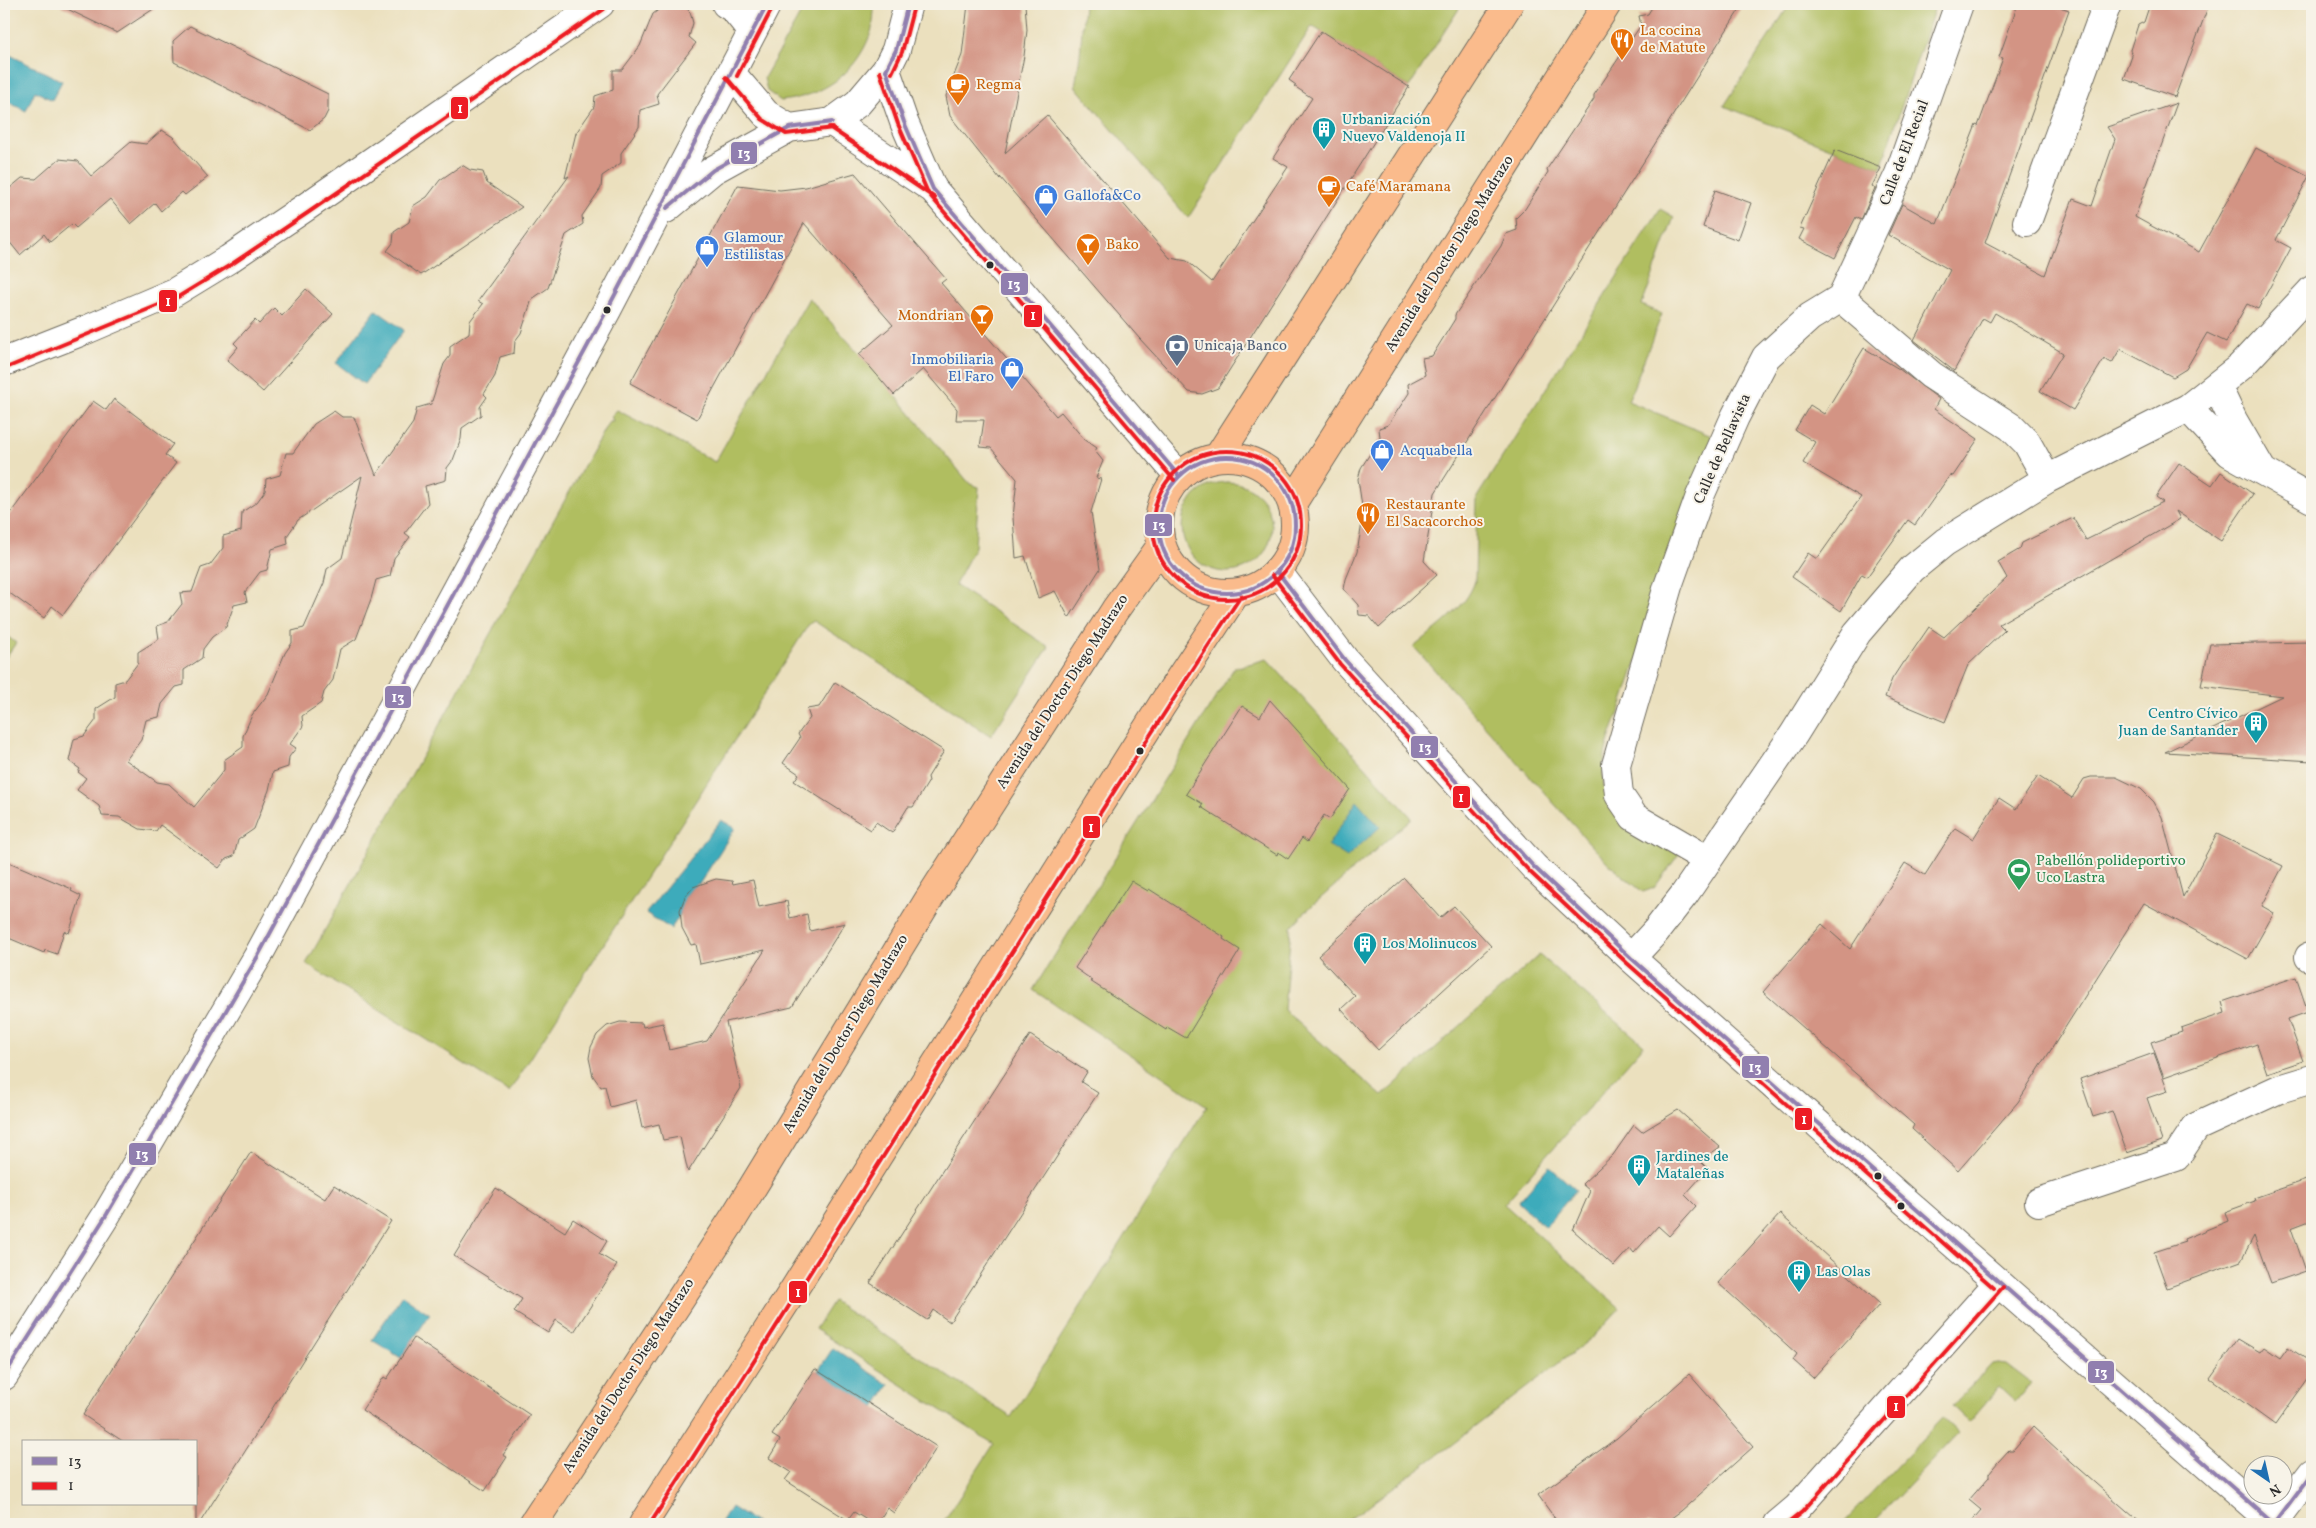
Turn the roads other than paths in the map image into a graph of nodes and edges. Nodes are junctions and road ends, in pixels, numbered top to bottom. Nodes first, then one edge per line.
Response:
1 (600, 4) edge
2 (726, 4) edge
3 (767, 4) edge
4 (908, 4) edge
5 (1509, 4) edge
6 (1607, 4) edge
7 (1960, 4) edge
8 (2107, 4) edge
9 (752, 31) junction
10 (886, 70) junction
11 (731, 73) junction
12 (832, 122) junction
13 (789, 128) junction
14 (934, 189) junction
15 (657, 216) junction
16 (2027, 222) dead end
17 (2312, 290) edge
18 (1841, 298) junction
19 (4, 362) edge
20 (2216, 386) junction
21 (2188, 408) junction
22 (1218, 457) junction
23 (2263, 471) junction
24 (1179, 476) junction
25 (2048, 479) junction
26 (2312, 499) edge
27 (1292, 504) junction
28 (1161, 546) junction
29 (1277, 571) junction
30 (1236, 593) junction
31 (1708, 860) junction
32 (1631, 958) junction
33 (2312, 1079) edge
34 (2039, 1202) dead end
35 (1998, 1283) junction
36 (4, 1376) edge
37 (2312, 1473) edge
38 (533, 1524) edge
39 (643, 1524) edge
40 (1778, 1524) edge
41 (2274, 1524) edge

1 - 19 street
2 - 9 street
3 - 9 street
4 - 10 street
5 - 22 main road
6 - 27 main road, Avenida del Doctor Diego Madrazo
7 - 18 street, Calle de El Recial
8 - 16 street
9 - 11 street
10 - 12 street
10 - 14 street
11 - 13 street
11 - 15 street
12 - 13 street
12 - 14 street
13 - 15 street
14 - 24 street
15 - 36 street
17 - 20 street
18 - 25 street
18 - 31 street, Calle de Bellavista
20 - 21 street
20 - 23 street
21 - 23 street
21 - 25 street
22 - 24 main road
22 - 27 main road
23 - 26 street
24 - 28 main road
25 - 31 street
27 - 29 main road
28 - 30 main road
28 - 38 main road, Avenida del Doctor Diego Madrazo
29 - 30 main road
29 - 32 street
30 - 39 main road
31 - 32 street
32 - 35 street
33 - 34 street
35 - 40 street
35 - 41 street
37 - 41 street

